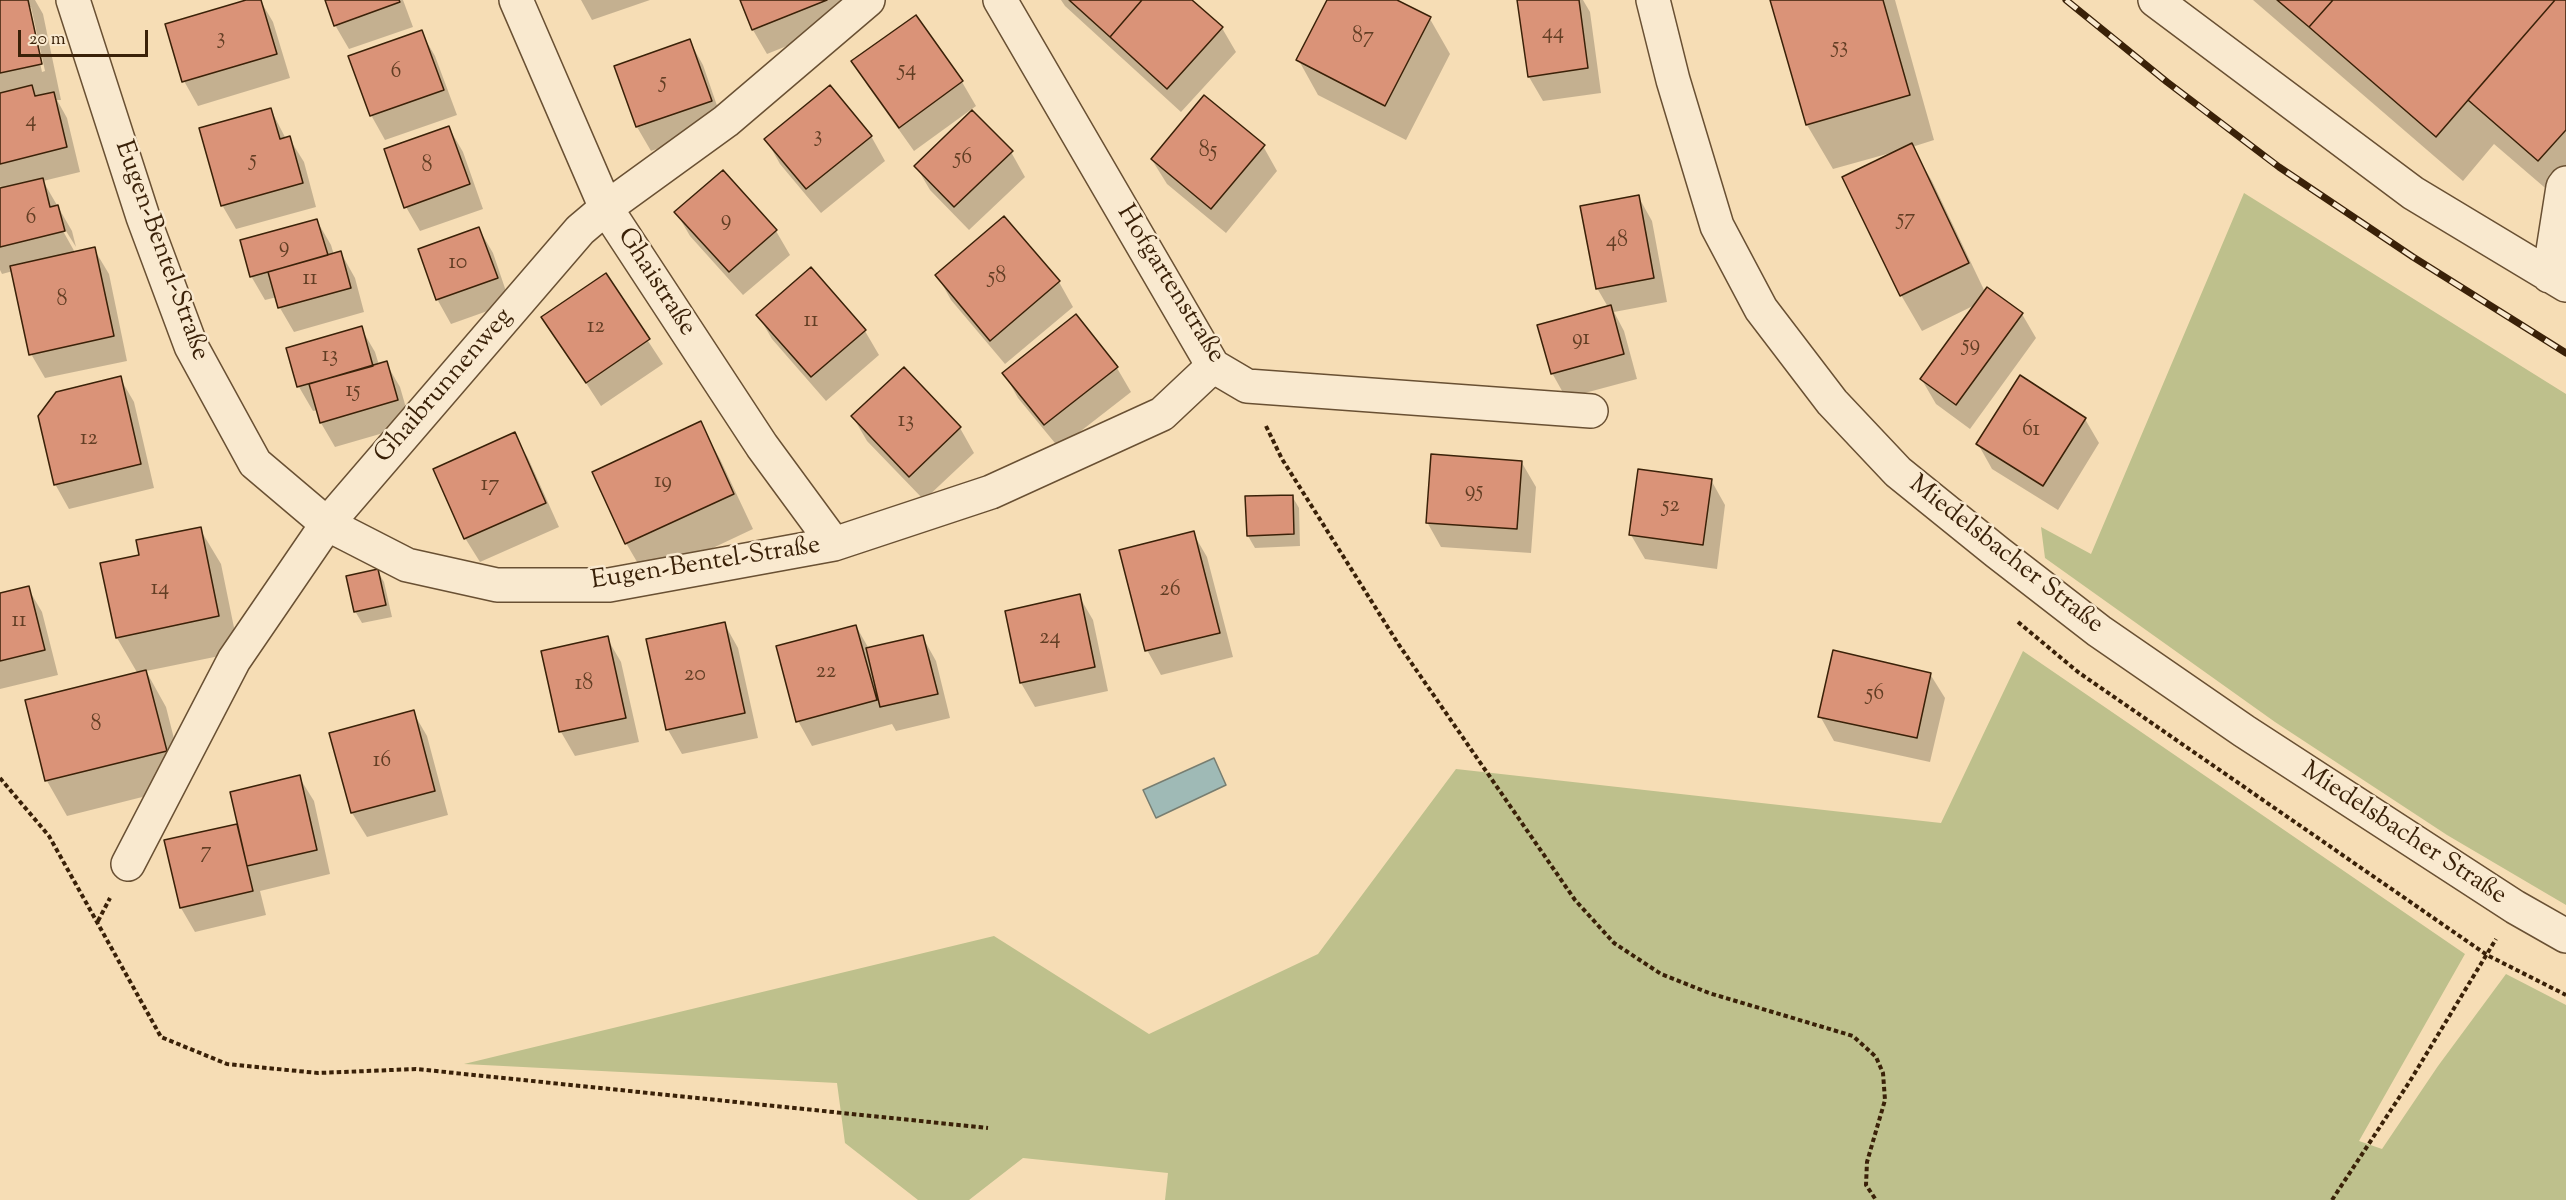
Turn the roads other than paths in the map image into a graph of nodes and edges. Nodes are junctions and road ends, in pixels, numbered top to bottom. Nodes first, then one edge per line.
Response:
1 (73, 0) edge
2 (516, 0) edge
3 (868, 0) edge
4 (1000, 0) edge
5 (1653, 0) edge
6 (2155, 0) edge
7 (2566, 183) edge
8 (606, 208) junction
9 (2558, 281) edge
10 (1213, 366) junction
11 (1591, 411) dead end
12 (327, 524) junction
13 (834, 544) junction
14 (128, 864) dead end
15 (2566, 936) edge

1 - 12 street, Eugen-Bentel-Straße
2 - 8 street, Ghaistraße
3 - 8 street, Ghaibrunnenweg
4 - 10 street, Hofgartenstraße
5 - 15 street, Miedelsbacher Straße
6 - 9 street
7 - 9 street
8 - 12 street, Ghaibrunnenweg
8 - 13 street, Ghaistraße
10 - 11 street, Hofgartenstraße
10 - 13 street, Eugen-Bentel-Straße
12 - 13 street, Eugen-Bentel-Straße
12 - 14 street, Ghaibrunnenweg

